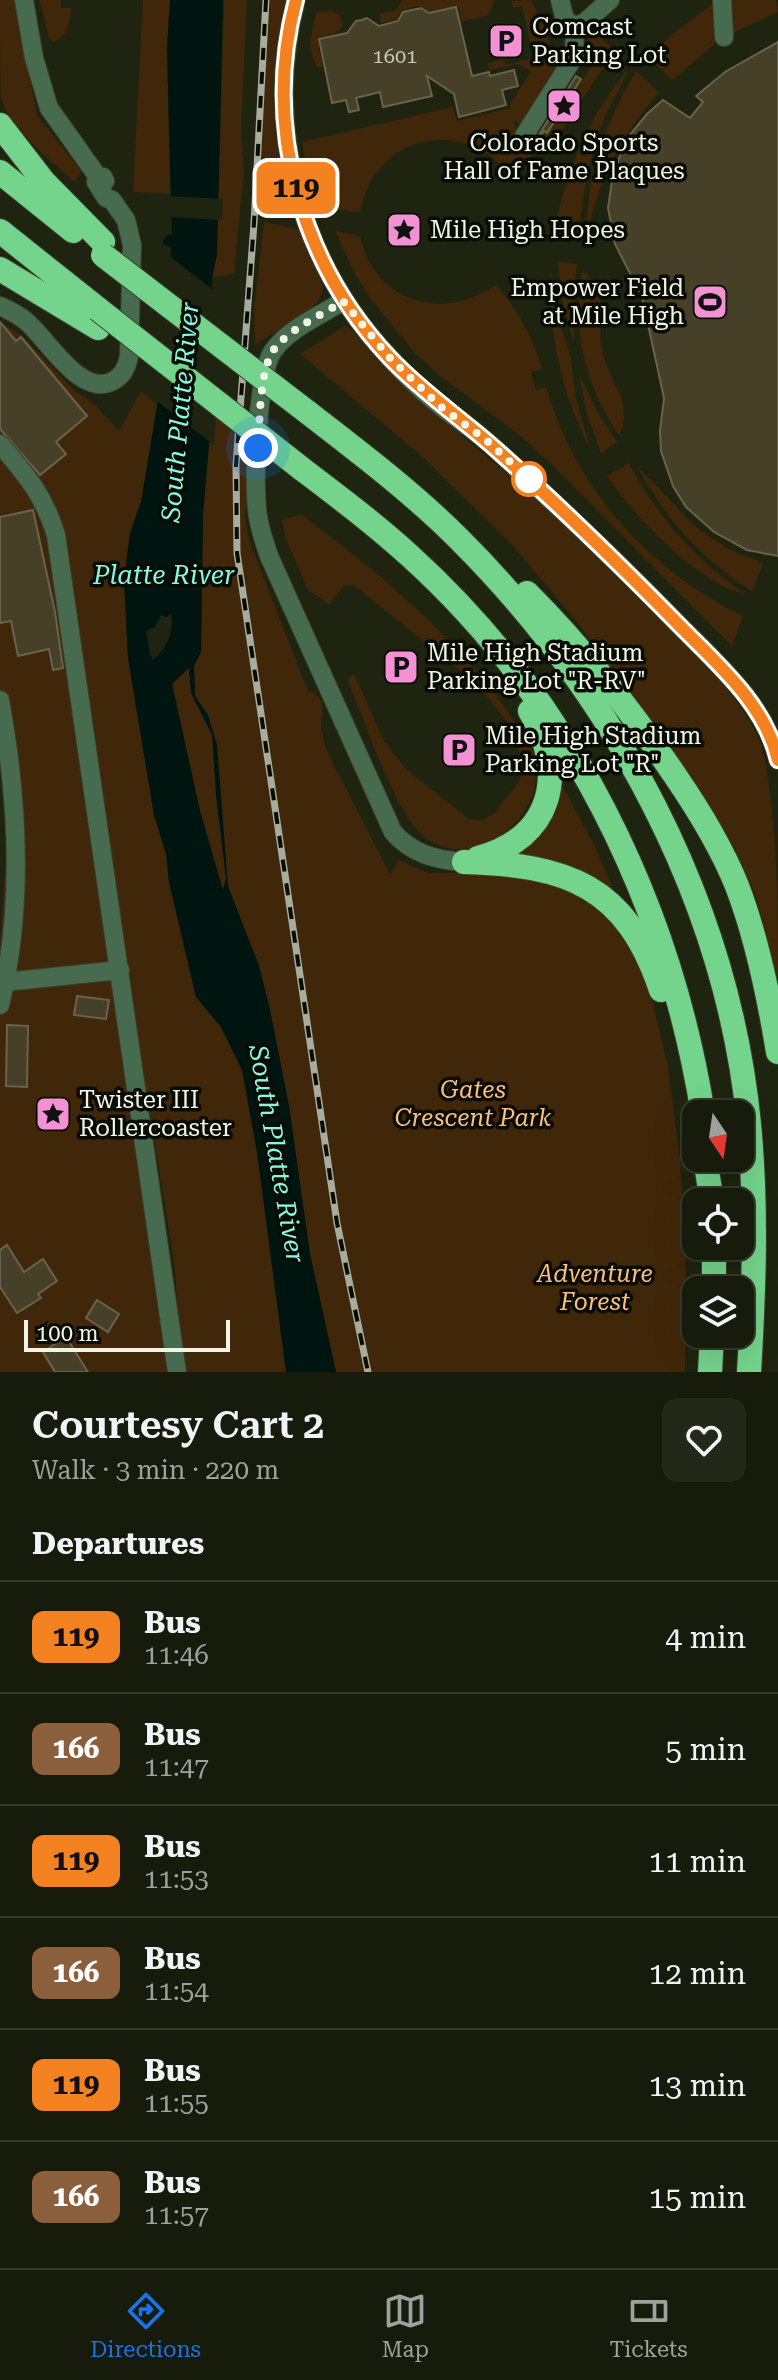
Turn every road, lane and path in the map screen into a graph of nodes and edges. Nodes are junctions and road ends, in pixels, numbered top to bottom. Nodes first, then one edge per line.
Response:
1 (24, 0) edge
2 (296, 0) edge
3 (560, 0) edge
4 (610, 0) edge
5 (722, 0) edge
6 (592, 8) edge
7 (575, 26) junction
8 (724, 37) dead end
9 (0, 125) edge
10 (524, 136) dead end
11 (0, 172) edge
12 (0, 231) edge
13 (103, 248) junction
14 (0, 269) edge
15 (343, 301) junction
16 (0, 306) edge
17 (98, 319) junction
18 (0, 444) edge
19 (431, 512) junction
20 (432, 577) junction
21 (0, 700) edge
22 (771, 721) edge
23 (778, 760) edge
24 (464, 862) junction
25 (120, 970) junction
26 (5, 982) junction
27 (0, 1005) edge
28 (777, 1046) edge
29 (692, 1100) edge
30 (700, 1100) edge
31 (711, 1348) edge
32 (177, 1372) edge
33 (710, 1372) edge
34 (749, 1372) edge

1 - 16 street
2 - 15 street
3 - 7 street
4 - 6 street
5 - 8 street
6 - 7 street
7 - 10 street
9 - 13 highway
11 - 13 highway
12 - 17 highway
13 - 19 highway, bridge
14 - 17 highway
15 - 22 street
15 - 24 street
17 - 20 highway, bridge
18 - 25 street
19 - 28 highway
19 - 34 highway
20 - 24 highway
20 - 30 highway
21 - 26 street
22 - 23 street
24 - 29 highway
25 - 26 street
25 - 32 street
26 - 27 street
31 - 33 highway

